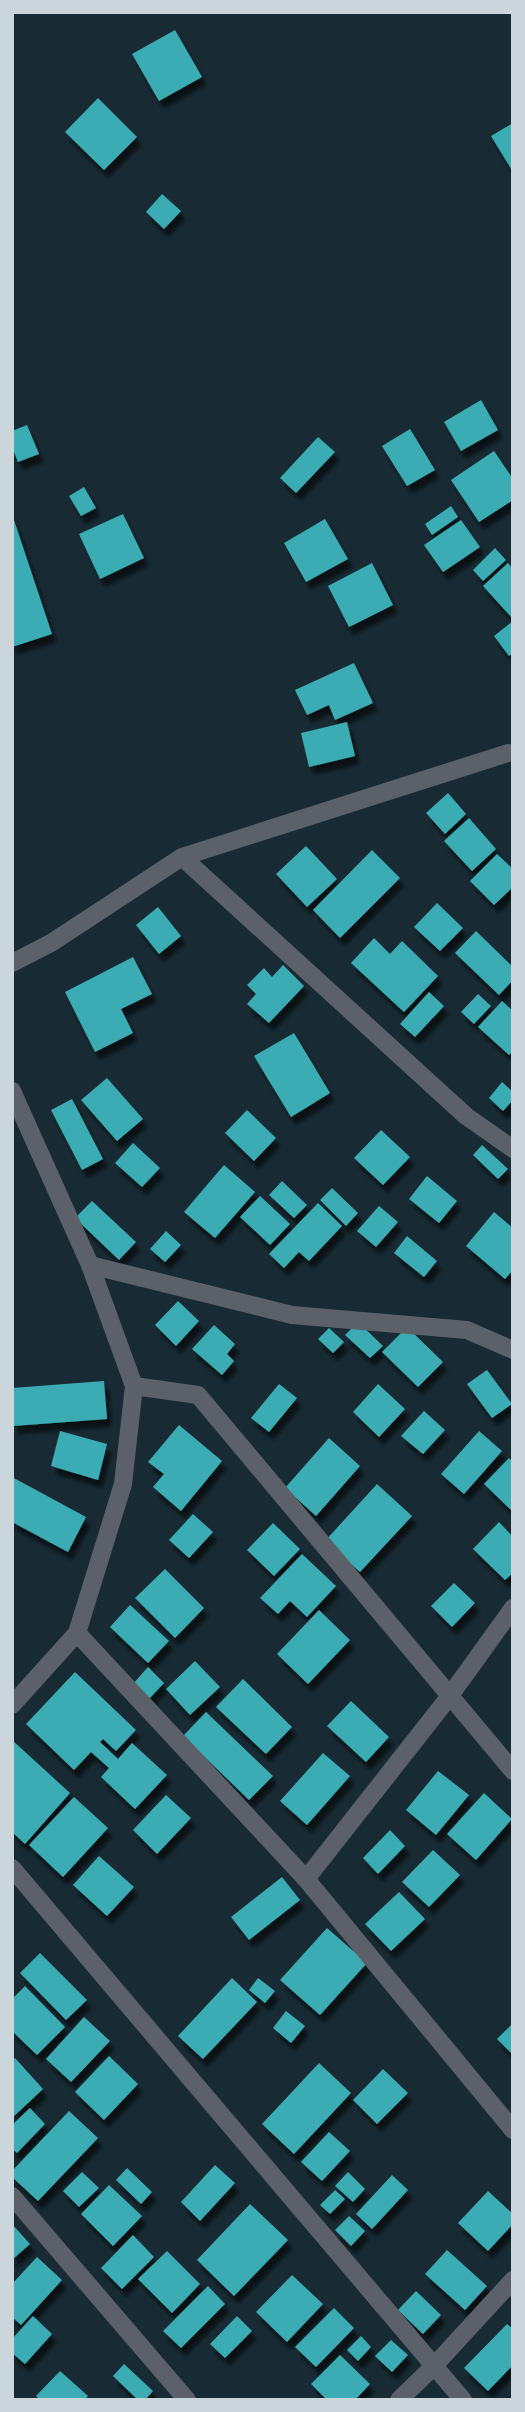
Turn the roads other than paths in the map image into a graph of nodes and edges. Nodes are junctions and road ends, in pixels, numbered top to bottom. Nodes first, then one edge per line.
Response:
1 (511, 755) edge
2 (182, 857) junction
3 (12, 964) edge
4 (12, 1091) edge
5 (513, 1149) edge
6 (90, 1265) junction
7 (513, 1350) edge
8 (134, 1386) junction
9 (513, 1608) edge
10 (77, 1633) junction
11 (449, 1697) junction
12 (12, 1705) edge
13 (513, 1771) edge
14 (12, 1868) edge
15 (306, 1879) junction
16 (513, 2130) edge
17 (12, 2196) edge
18 (513, 2280) edge
19 (433, 2367) junction
20 (187, 2400) edge
21 (399, 2400) edge
22 (463, 2400) edge

1 - 2 street
2 - 3 street
2 - 5 street
4 - 6 street
6 - 7 street
6 - 8 street
8 - 10 street
8 - 11 street
9 - 11 street
10 - 12 street
10 - 15 street
11 - 13 street
11 - 15 street
14 - 19 street
15 - 16 street
17 - 20 street
18 - 19 street
19 - 21 street
19 - 22 street

